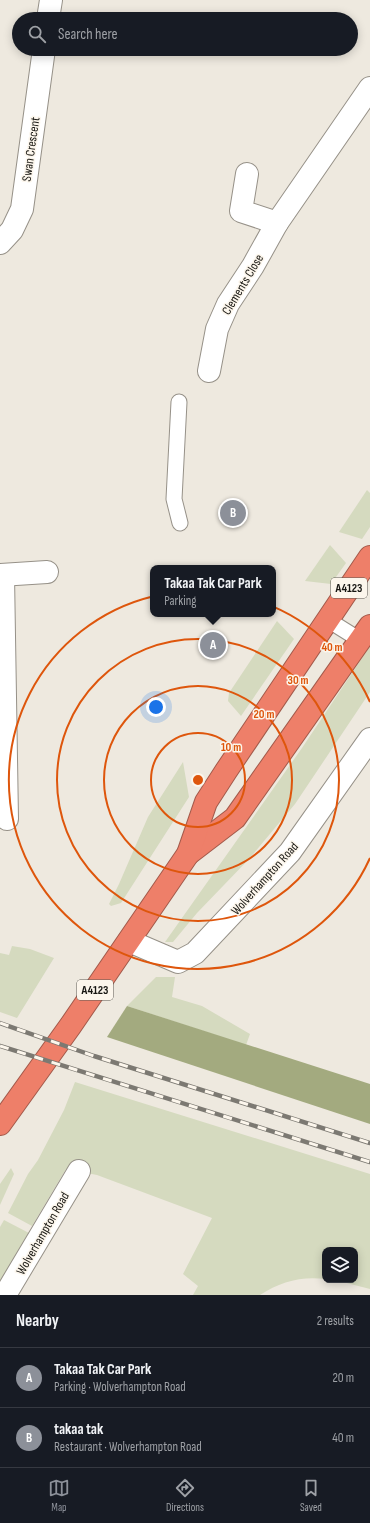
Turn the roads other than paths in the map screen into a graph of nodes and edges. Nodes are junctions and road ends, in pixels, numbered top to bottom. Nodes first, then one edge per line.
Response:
1 (50, 0) edge
2 (49, 12) edge
3 (43, 56) edge
4 (370, 88) edge
5 (247, 174) dead end
6 (277, 222) junction
7 (0, 242) edge
8 (209, 371) dead end
9 (178, 402) dead end
10 (180, 523) dead end
11 (370, 557) edge
12 (47, 572) dead end
13 (1, 575) edge
14 (328, 620) junction
15 (365, 633) edge
16 (370, 739) edge
17 (7, 819) dead end
18 (188, 854) junction
19 (129, 941) junction
20 (0, 1124) edge
21 (79, 1171) dead end
22 (5, 1295) edge

1 - 2 street
3 - 7 street, Swan Crescent
4 - 6 street, Clements Close
5 - 6 street
6 - 8 street, Clements Close
9 - 10 lane
11 - 14 highway, A4123
12 - 13 street
13 - 17 street
14 - 15 lane
14 - 18 highway, A4123
15 - 18 highway, A4123
16 - 19 street, Wolverhampton Road
18 - 19 highway, A4123
19 - 20 highway, A4123
21 - 22 street, Wolverhampton Road

